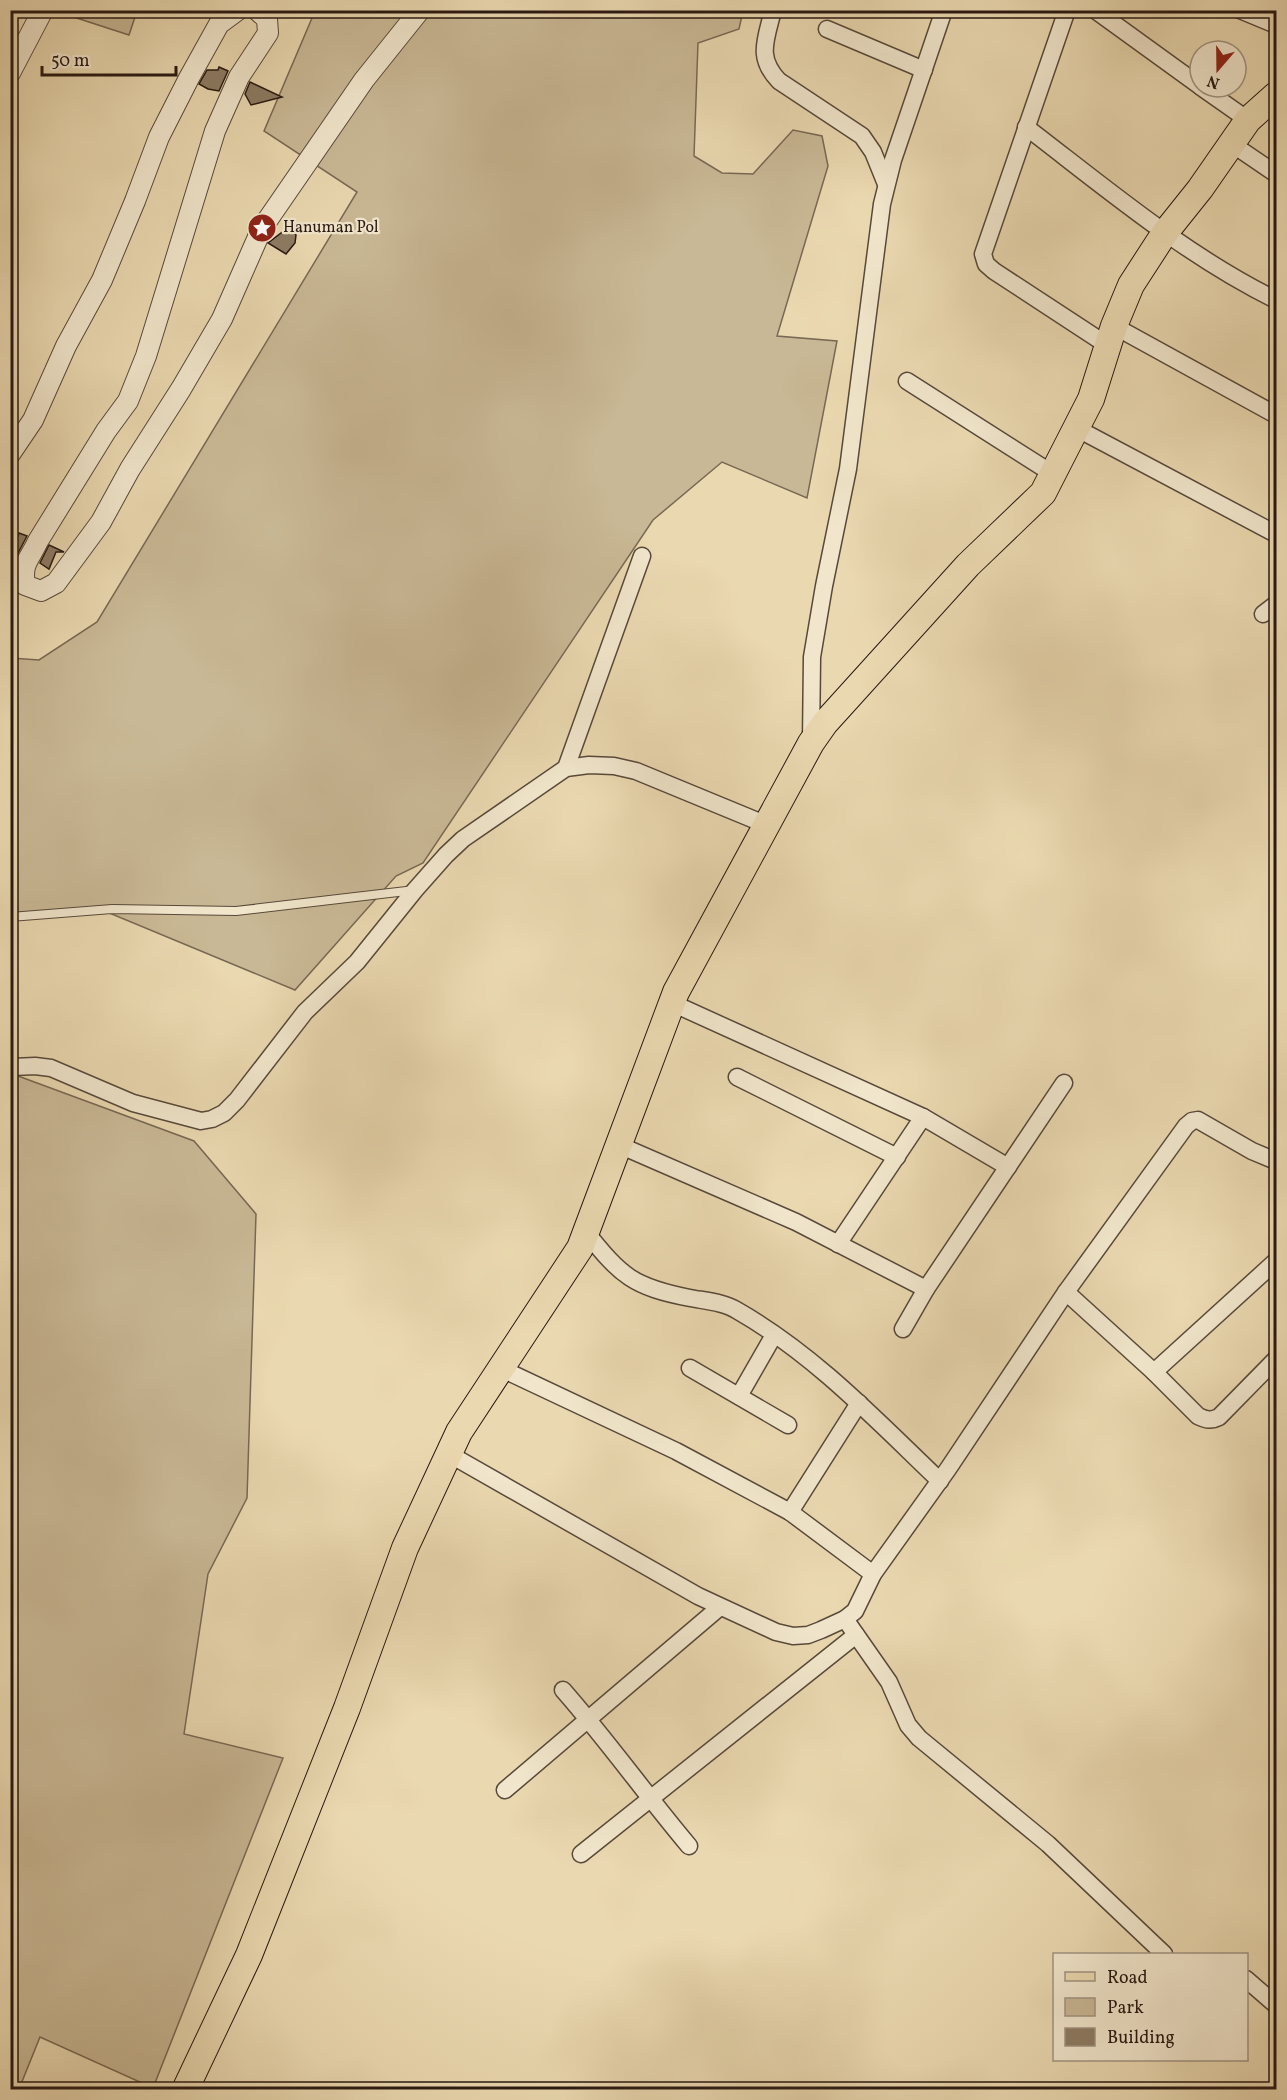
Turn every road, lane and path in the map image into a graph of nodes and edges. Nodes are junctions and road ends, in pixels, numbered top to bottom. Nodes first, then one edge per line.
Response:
1 (43, 10) edge
2 (238, 10) edge
3 (257, 10) edge
4 (420, 10) edge
5 (773, 10) edge
6 (944, 10) edge
7 (1067, 10) edge
8 (1095, 10) edge
9 (1240, 10) edge
10 (1276, 25) edge
11 (827, 29) dead end
12 (924, 70) junction
13 (10, 73) edge
14 (1188, 77) edge
15 (1276, 95) edge
16 (1219, 99) edge
17 (1248, 120) junction
18 (1026, 127) junction
19 (1232, 144) junction
20 (1276, 174) edge
21 (886, 184) junction
22 (1164, 234) junction
23 (1276, 300) edge
24 (1110, 335) junction
25 (907, 381) dead end
26 (1276, 415) edge
27 (1076, 428) junction
28 (10, 454) edge
29 (1053, 474) junction
30 (1276, 534) edge
31 (642, 556) dead end
32 (1276, 604) edge
33 (1263, 614) dead end
34 (812, 743) junction
35 (566, 768) junction
36 (767, 825) junction
37 (415, 890) junction
38 (10, 917) edge
39 (672, 1003) junction
40 (13, 1067) dead end
41 (737, 1077) dead end
42 (1064, 1083) dead end
43 (923, 1117) junction
44 (619, 1145) junction
45 (897, 1157) junction
46 (1276, 1161) edge
47 (1008, 1167) junction
48 (586, 1232) junction
49 (838, 1244) junction
50 (1276, 1261) edge
51 (926, 1289) junction
52 (1066, 1292) junction
53 (903, 1329) dead end
54 (774, 1335) junction
55 (1276, 1359) edge
56 (690, 1368) dead end
57 (502, 1369) junction
58 (1154, 1372) junction
59 (739, 1396) junction
60 (860, 1403) junction
61 (788, 1425) dead end
62 (449, 1454) junction
63 (940, 1481) junction
64 (790, 1512) junction
65 (873, 1574) junction
66 (720, 1607) junction
67 (845, 1619) junction
68 (856, 1635) junction
69 (563, 1690) dead end
70 (588, 1719) junction
71 (505, 1790) dead end
72 (650, 1799) junction
73 (689, 1846) dead end
74 (581, 1854) dead end
75 (1163, 1953) edge
76 (1248, 1981) edge
77 (1276, 2005) edge
78 (185, 2090) edge

1 - 13 street
2 - 28 street
3 - 4 street
5 - 21 street
6 - 12 street
7 - 18 street
8 - 14 street
9 - 10 street
11 - 12 street
12 - 21 street
15 - 17 main road
16 - 17 street
17 - 19 main road
18 - 22 street
18 - 24 street
19 - 20 street
19 - 22 main road
21 - 34 street
22 - 23 street
22 - 24 main road
24 - 26 street
24 - 27 main road
25 - 29 street
27 - 29 main road
27 - 30 street
29 - 34 main road
31 - 35 street
32 - 33 street
34 - 36 main road
35 - 36 street
35 - 37 street
36 - 39 main road
37 - 38 lane
37 - 40 street
39 - 43 street
39 - 44 main road
41 - 45 street
42 - 47 street
43 - 45 street
43 - 47 street
44 - 48 main road
44 - 49 street
45 - 49 street
46 - 52 street
47 - 51 street
48 - 54 street
48 - 57 main road
49 - 51 street
50 - 58 street
51 - 53 street
52 - 58 street
52 - 63 street
54 - 59 street
54 - 60 street
55 - 58 street
56 - 59 street
57 - 62 main road
57 - 64 street
59 - 61 street
60 - 63 street
60 - 64 street
62 - 66 street
62 - 78 main road
63 - 65 street
64 - 65 street
65 - 67 street
66 - 67 street
66 - 70 street
67 - 68 street
68 - 72 street
68 - 75 street
69 - 70 street
70 - 71 street
70 - 72 street
72 - 73 street
72 - 74 street
76 - 77 street

